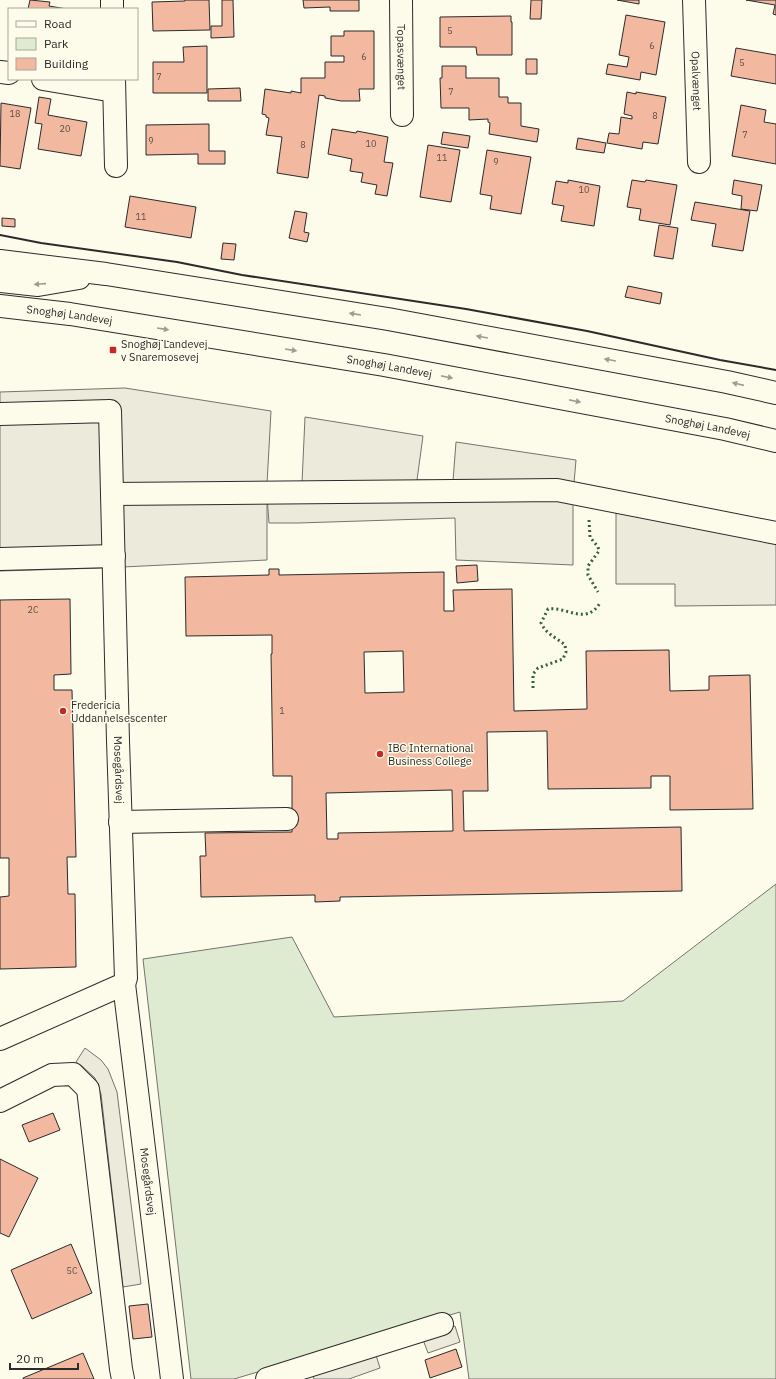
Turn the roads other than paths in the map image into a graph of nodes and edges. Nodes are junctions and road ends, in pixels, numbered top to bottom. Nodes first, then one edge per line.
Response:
1 (401, 0) edge
2 (694, 0) edge
3 (56, 80) edge
4 (114, 85) edge
5 (402, 115) dead end
6 (699, 162) dead end
7 (116, 166) dead end
8 (0, 261) edge
9 (106, 274) junction
10 (0, 281) edge
11 (0, 306) edge
12 (776, 393) edge
13 (0, 414) edge
14 (776, 441) edge
15 (112, 494) junction
16 (776, 533) edge
17 (114, 556) junction
18 (0, 559) edge
19 (287, 819) dead end
20 (120, 822) junction
21 (124, 984) junction
22 (0, 1040) edge
23 (0, 1101) edge
24 (442, 1324) dead end
25 (123, 1379) edge
26 (172, 1379) edge
27 (267, 1379) edge

1 - 5 street, Topasvænget
2 - 6 street, Opalvænget
3 - 4 street
4 - 7 street
8 - 9 street
9 -> 10 street
12 -> 9 street
11 -> 14 street, Snoghøj Landevej
13 - 15 street, Mosegårdsvej
15 - 16 street
15 - 17 street, Mosegårdsvej
17 - 18 street
17 - 20 street, Mosegårdsvej
19 - 20 street
20 - 21 street, Mosegårdsvej
21 - 22 street
21 - 26 street, Mosegårdsvej
23 - 25 street
24 - 27 street

